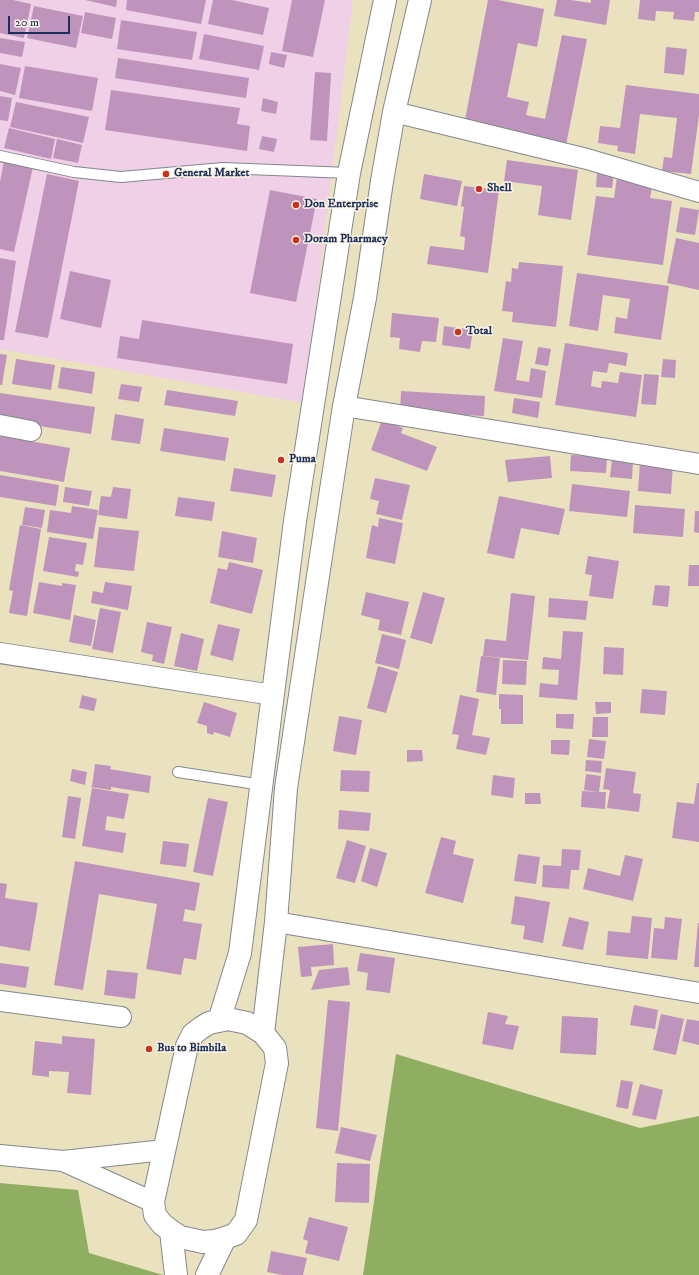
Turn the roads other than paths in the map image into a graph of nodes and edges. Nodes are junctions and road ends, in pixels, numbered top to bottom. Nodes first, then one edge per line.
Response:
1 (385, 0) edge
2 (420, 0) edge
3 (394, 112) junction
4 (0, 156) edge
5 (349, 173) junction
6 (699, 192) edge
7 (344, 406) junction
8 (0, 425) edge
9 (31, 431) dead end
10 (699, 464) edge
11 (0, 653) edge
12 (273, 695) junction
13 (178, 772) dead end
14 (262, 784) junction
15 (276, 922) junction
16 (699, 993) edge
17 (0, 1001) edge
18 (121, 1017) dead end
19 (219, 1020) junction
20 (263, 1033) junction
21 (164, 1150) junction
22 (0, 1155) edge
23 (63, 1161) junction
24 (154, 1202) junction
25 (170, 1231) junction
26 (225, 1238) junction
27 (176, 1275) edge
28 (207, 1275) edge

1 - 5 highway
2 - 3 highway
3 - 6 street
3 - 7 highway
4 - 5 lane
5 - 12 highway
7 - 10 street
7 - 15 highway
8 - 9 street
11 - 12 street
12 - 14 highway
13 - 14 lane
14 - 19 highway
15 - 16 street
15 - 20 highway
17 - 18 street
19 - 20 highway
19 - 21 highway
20 - 26 highway
21 - 23 street
21 - 24 highway
22 - 23 street
23 - 24 street
24 - 25 highway
25 - 26 highway
25 - 27 highway
26 - 28 highway

